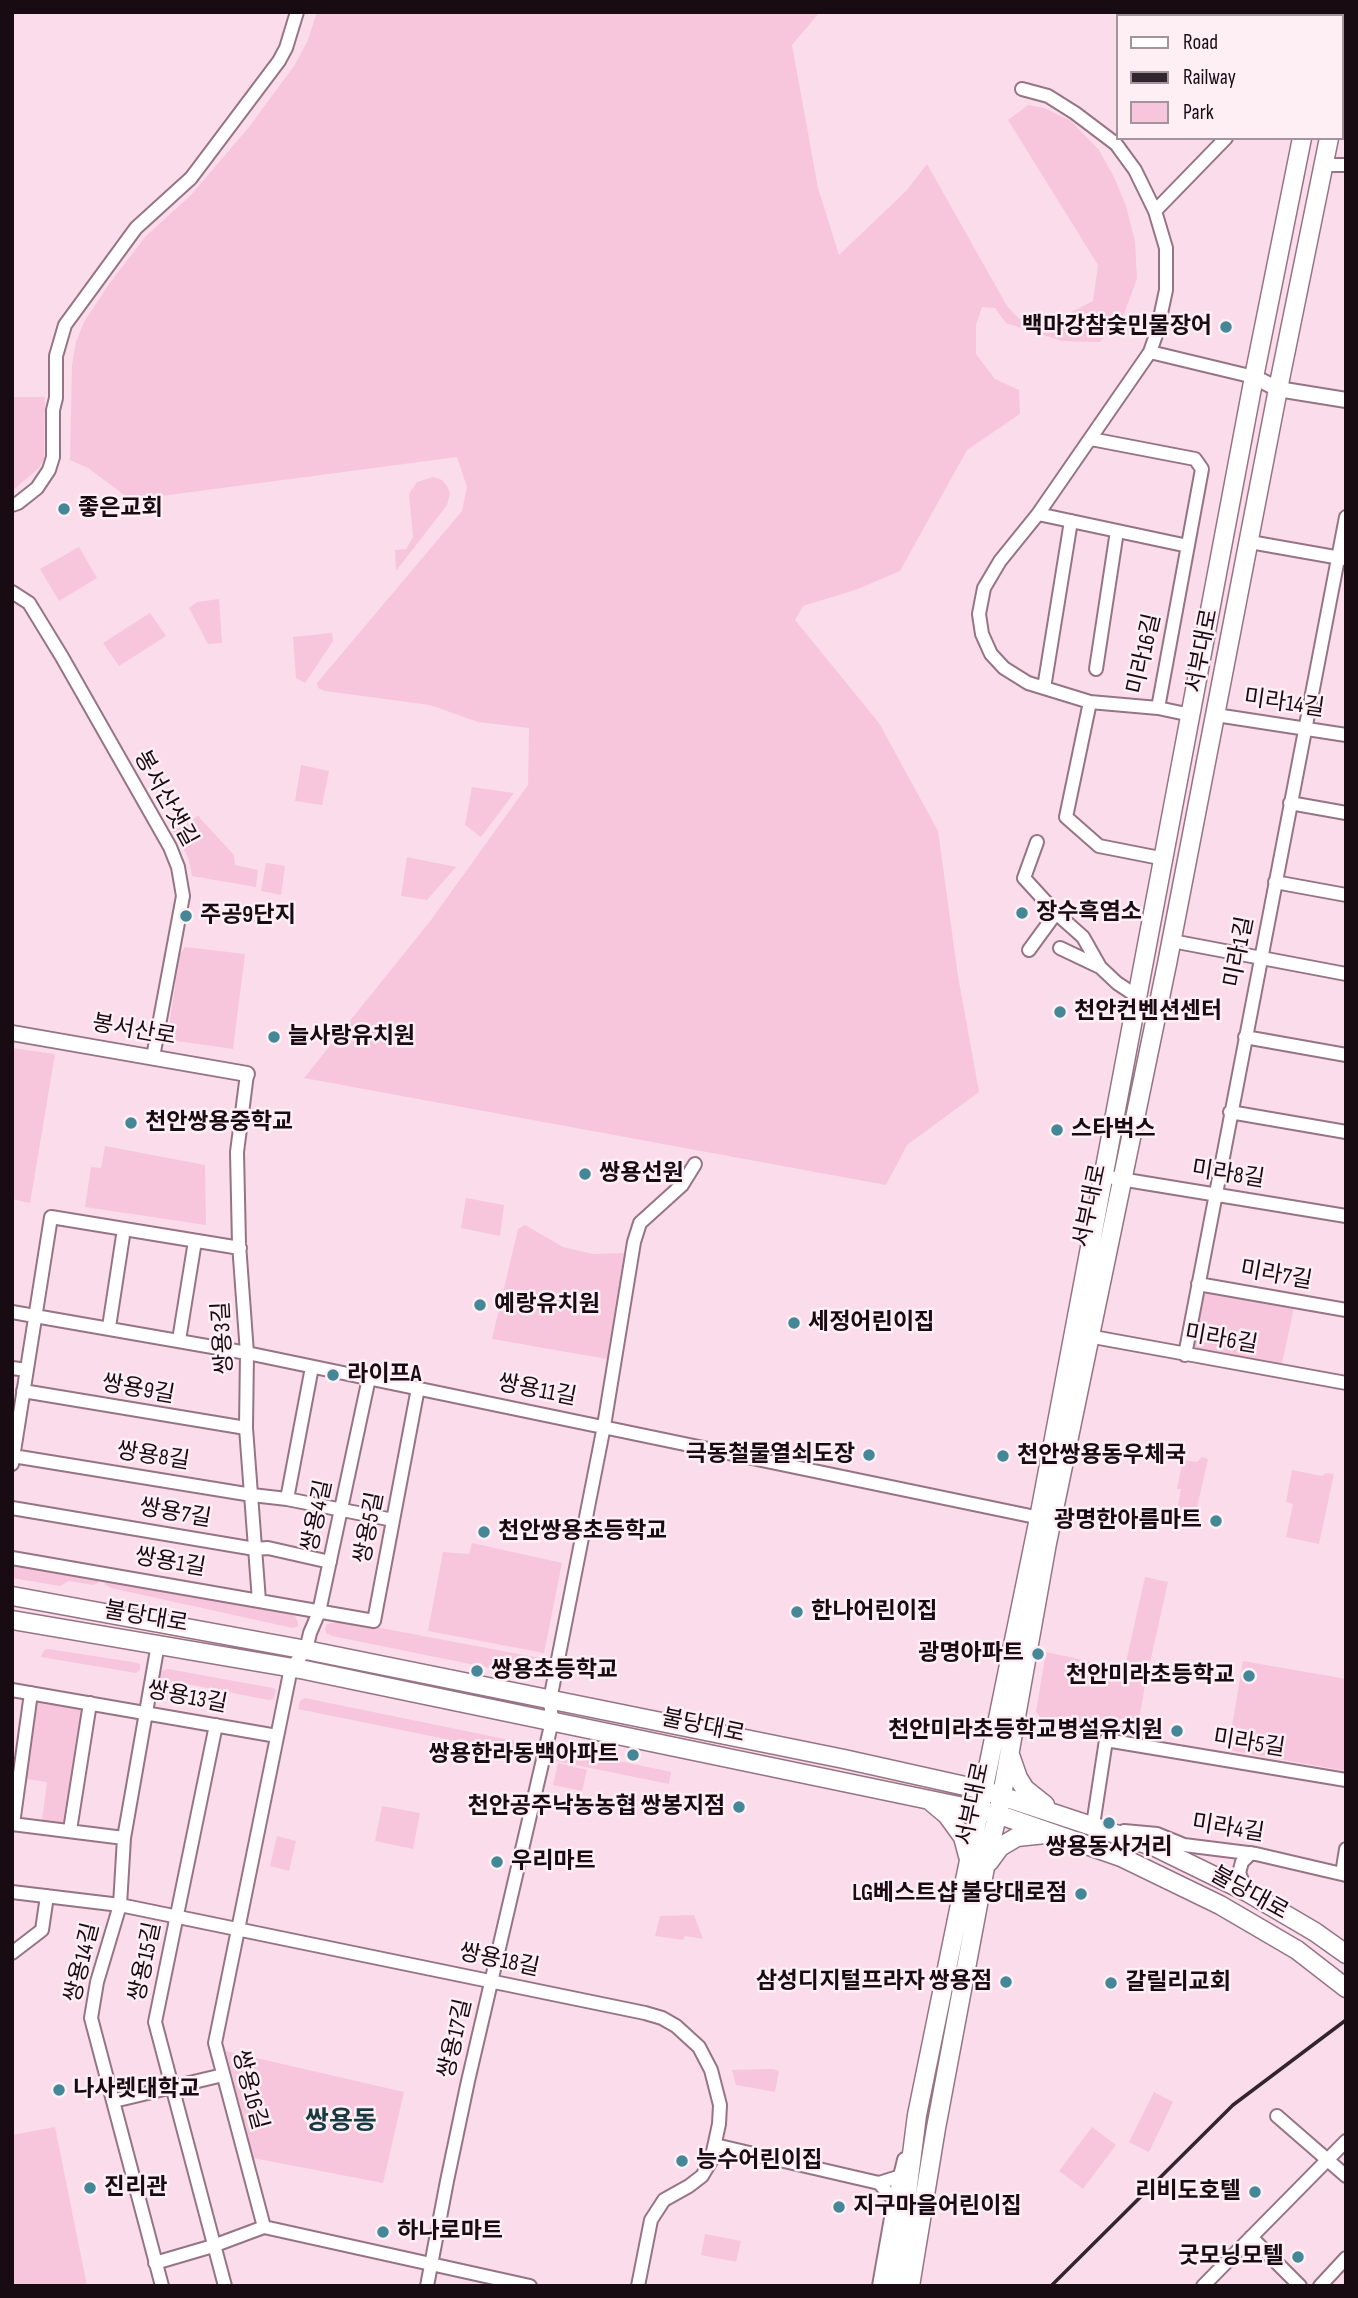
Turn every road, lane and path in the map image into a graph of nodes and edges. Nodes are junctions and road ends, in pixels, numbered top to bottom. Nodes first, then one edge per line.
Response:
1 (297, 12) edge
2 (1022, 89) dead end
3 (1116, 139) edge
4 (1224, 140) edge
5 (1302, 140) edge
6 (1329, 140) edge
7 (1119, 141) edge
8 (1324, 165) junction
9 (1346, 165) edge
10 (1155, 211) junction
11 (1150, 352) junction
12 (1254, 377) junction
13 (1278, 388) junction
14 (1346, 400) edge
15 (1091, 439) junction
16 (12, 505) edge
17 (1038, 514) junction
18 (1346, 517) edge
19 (1071, 521) junction
20 (1117, 531) junction
21 (1250, 542) junction
22 (1188, 546) junction
23 (1341, 558) edge
24 (12, 592) edge
25 (1096, 669) dead end
26 (1044, 688) junction
27 (1090, 702) junction
28 (1158, 708) junction
29 (1191, 715) junction
30 (1216, 715) junction
31 (1304, 728) junction
32 (1346, 734) edge
33 (1290, 803) junction
34 (1346, 813) edge
35 (1037, 842) dead end
36 (1165, 859) junction
37 (1275, 882) junction
38 (1346, 895) edge
39 (1056, 913) junction
40 (1171, 942) junction
41 (1060, 948) dead end
42 (1029, 950) dead end
43 (1260, 959) junction
44 (1100, 967) junction
45 (1346, 974) edge
46 (1138, 997) junction
47 (12, 1035) edge
48 (1245, 1037) junction
49 (1346, 1055) edge
50 (153, 1056) junction
51 (247, 1076) junction
52 (1230, 1112) junction
53 (1346, 1132) edge
54 (695, 1164) dead end
55 (1102, 1176) junction
56 (1122, 1179) junction
57 (1216, 1194) junction
58 (1346, 1216) edge
59 (124, 1229) junction
60 (195, 1241) junction
61 (240, 1248) junction
62 (1198, 1284) junction
63 (1346, 1310) edge
64 (12, 1312) edge
65 (36, 1316) junction
66 (109, 1327) junction
67 (1088, 1336) junction
68 (179, 1340) junction
69 (247, 1353) junction
70 (1185, 1355) junction
71 (312, 1367) junction
72 (12, 1368) edge
73 (27, 1370) junction
74 (369, 1378) junction
75 (1346, 1383) edge
76 (418, 1388) junction
77 (23, 1391) junction
78 (604, 1426) junction
79 (246, 1429) junction
80 (13, 1460) edge
81 (252, 1495) junction
82 (287, 1499) junction
83 (12, 1508) edge
84 (341, 1510) junction
85 (1045, 1519) junction
86 (393, 1520) junction
87 (255, 1549) junction
88 (12, 1558) edge
89 (330, 1562) junction
90 (12, 1596) edge
91 (258, 1601) junction
92 (319, 1612) junction
93 (12, 1620) edge
94 (158, 1644) junction
95 (299, 1658) junction
96 (12, 1690) edge
97 (31, 1693) junction
98 (550, 1700) junction
99 (90, 1703) junction
100 (146, 1712) junction
101 (552, 1721) junction
102 (216, 1725) junction
103 (277, 1736) junction
104 (1009, 1753) junction
105 (990, 1756) junction
106 (927, 1778) junction
107 (1346, 1780) edge
108 (983, 1790) junction
109 (1002, 1795) junction
110 (926, 1798) junction
111 (979, 1809) junction
112 (997, 1814) junction
113 (1070, 1818) junction
114 (13, 1824) edge
115 (1098, 1827) junction
116 (70, 1830) junction
117 (1058, 1834) junction
118 (124, 1838) junction
119 (1346, 1849) edge
120 (1251, 1853) junction
121 (976, 1865) junction
122 (1344, 1874) edge
123 (12, 1892) edge
124 (1247, 1892) junction
125 (47, 1896) junction
126 (120, 1905) junction
127 (177, 1918) junction
128 (238, 1929) junction
129 (12, 1953) edge
130 (1346, 1954) edge
131 (491, 1981) junction
132 (1346, 1988) edge
133 (223, 2075) junction
134 (173, 2087) junction
135 (114, 2101) junction
136 (917, 2115) junction
137 (1277, 2116) dead end
138 (936, 2128) junction
139 (1346, 2141) edge
140 (715, 2146) junction
141 (1328, 2160) junction
142 (901, 2176) junction
143 (1346, 2176) edge
144 (879, 2183) junction
145 (895, 2201) junction
146 (264, 2227) junction
147 (1251, 2237) junction
148 (213, 2246) junction
149 (1346, 2258) edge
150 (155, 2263) junction
151 (431, 2264) junction
152 (162, 2286) edge
153 (225, 2286) edge
154 (427, 2286) edge
155 (530, 2286) edge
156 (638, 2286) edge
157 (880, 2286) edge
158 (895, 2286) edge
159 (910, 2286) edge
160 (919, 2286) edge
161 (1203, 2286) edge
162 (1300, 2286) edge
163 (1320, 2286) edge

1 - 16 street
2 - 3 street, 미라16길
4 - 10 street
5 - 12 main road, 서부대로
6 - 8 main road, 서부대로
7 - 10 street, 미라16길
8 - 9 street
8 - 13 main road, 서부대로
10 - 11 street, 미라16길
11 - 12 street
11 - 15 street, 미라16길
12 - 13 street
12 - 29 main road, 서부대로
13 - 14 street
13 - 21 main road, 서부대로
15 - 17 street, 미라16길
15 - 22 street, 미라16길
17 - 19 street
17 - 26 street, 미라16길
18 - 23 street, 미라1길
19 - 20 street
19 - 26 street
20 - 22 street
20 - 25 street, 미라16길
21 - 23 street
21 - 30 main road, 서부대로
22 - 28 street, 미라16길
23 - 31 street, 미라1길
24 - 50 street, 봉서산샛길
26 - 27 street, 미라16길
27 - 28 street, 미라16길
27 - 36 street
28 - 29 street
29 - 36 main road, 서부대로
30 - 31 street, 미라14길
30 - 40 main road, 서부대로
31 - 32 street, 미라14길
31 - 33 street, 미라1길
33 - 34 street
33 - 37 street, 미라1길
35 - 39 street
36 - 46 main road, 서부대로
37 - 38 street
37 - 43 street, 미라1길
39 - 42 street
39 - 44 street
40 - 43 street
40 - 56 main road, 서부대로
41 - 44 street
43 - 45 street
43 - 48 street, 미라1길
44 - 46 street
46 - 55 main road, 서부대로
47 - 50 street, 봉서산로
47 - 51 street, 봉서산로
48 - 49 street
48 - 52 street, 미라1길
50 - 51 street, 봉서산로
51 - 61 street, 쌍용3길
52 - 53 street
52 - 57 street, 미라1길
54 - 78 street, 쌍용17길
55 - 56 street, 미라8길
55 - 85 main road, 서부대로
56 - 57 street, 미라8길
56 - 67 main road, 서부대로
57 - 58 street, 미라8길
57 - 62 street, 미라1길
59 - 60 street
59 - 65 street
59 - 66 street
60 - 61 street
60 - 68 street
61 - 69 street, 쌍용3길
62 - 63 street, 미라7길
62 - 70 street, 미라1길
64 - 65 street, 쌍용11길
65 - 66 street, 쌍용11길
65 - 73 street
66 - 68 street, 쌍용11길
67 - 70 street, 미라6길
67 - 85 main road, 서부대로
68 - 69 street, 쌍용11길
69 - 71 street, 쌍용11길
69 - 79 street, 쌍용3길
70 - 75 street, 미라6길
71 - 74 street, 쌍용11길
71 - 82 street
72 - 73 street
73 - 77 street
74 - 76 street, 쌍용11길
74 - 84 street, 쌍용4길
76 - 78 street, 쌍용11길
76 - 86 street, 쌍용5길
77 - 79 street, 쌍용9길
77 - 80 street
78 - 85 street, 쌍용11길
78 - 98 street, 쌍용17길
79 - 81 street, 쌍용3길
80 - 81 street, 쌍용8길
81 - 82 street, 쌍용8길
81 - 87 street, 쌍용3길
82 - 84 street, 쌍용8길
83 - 87 street, 쌍용7길
84 - 86 street, 쌍용8길
84 - 89 street, 쌍용4길
85 - 104 main road, 서부대로
85 - 105 main road, 서부대로
86 - 92 street, 쌍용5길
87 - 89 street, 쌍용7길
87 - 91 street, 쌍용3길
88 - 91 street, 쌍용1길
89 - 92 street, 쌍용4길
90 - 95 main road, 불당대로
91 - 92 street, 쌍용1길
92 - 95 street, 쌍용4길
93 - 94 main road, 불당대로
94 - 95 main road, 불당대로
94 - 100 street, 쌍용14길
95 - 98 main road, 불당대로
95 - 101 main road, 불당대로
95 - 103 street, 쌍용16길
96 - 97 street, 쌍용13길
97 - 99 street, 쌍용13길
97 - 114 street
98 - 101 street, 쌍용17길
98 - 106 main road, 불당대로
99 - 100 street, 쌍용13길
99 - 116 street
100 - 102 street, 쌍용13길
100 - 118 street, 쌍용14길
101 - 110 main road, 불당대로
101 - 131 street, 쌍용17길
102 - 103 street, 쌍용13길
102 - 127 street, 쌍용15길
103 - 128 street, 쌍용16길
104 - 109 main road, 서부대로
104 - 113 main road
105 - 106 main road
105 - 108 main road, 서부대로
106 - 108 main road, 불당대로
107 - 115 street, 미라5길
108 - 109 main road, 불당대로
108 - 111 main road, 서부대로
109 - 112 main road, 서부대로
109 - 113 main road, 불당대로
110 - 111 main road, 불당대로
110 - 121 main road
111 - 112 main road, 불당대로
111 - 121 main road, 서부대로
112 - 117 main road, 불당대로
112 - 121 main road, 서부대로
113 - 115 main road, 불당대로
114 - 116 street
115 - 120 street, 미라4길
115 - 124 main road, 불당대로
116 - 118 street
117 - 121 main road
117 - 132 main road, 불당대로
118 - 126 street, 쌍용14길
119 - 122 street
120 - 122 street, 미라4길
120 - 124 street
121 - 136 main road, 서부대로
121 - 138 main road, 서부대로
123 - 125 street, 쌍용18길
124 - 130 main road, 불당대로
125 - 126 street, 쌍용18길
125 - 129 street
126 - 127 street, 쌍용18길
126 - 135 street, 쌍용14길
127 - 128 street, 쌍용18길
127 - 134 street, 쌍용15길
128 - 131 street, 쌍용18길
128 - 133 street, 쌍용16길
131 - 140 street, 쌍용18길
131 - 151 street, 쌍용17길
133 - 134 street
133 - 146 street, 쌍용16길
134 - 135 street
134 - 148 street, 쌍용15길
135 - 150 street, 쌍용14길
136 - 142 street
136 - 158 main road, 서부대로
137 - 141 street
138 - 159 main road, 서부대로
138 - 160 street
139 - 141 street
140 - 144 street
140 - 156 street, 쌍용18길
141 - 143 street
141 - 147 street
142 - 144 street
142 - 145 street
144 - 145 street
145 - 157 street
146 - 148 street
146 - 151 street
147 - 161 street
147 - 162 street
148 - 150 street
148 - 153 street, 쌍용15길
149 - 163 street
150 - 152 street, 쌍용14길
151 - 154 street, 쌍용17길
151 - 155 street

